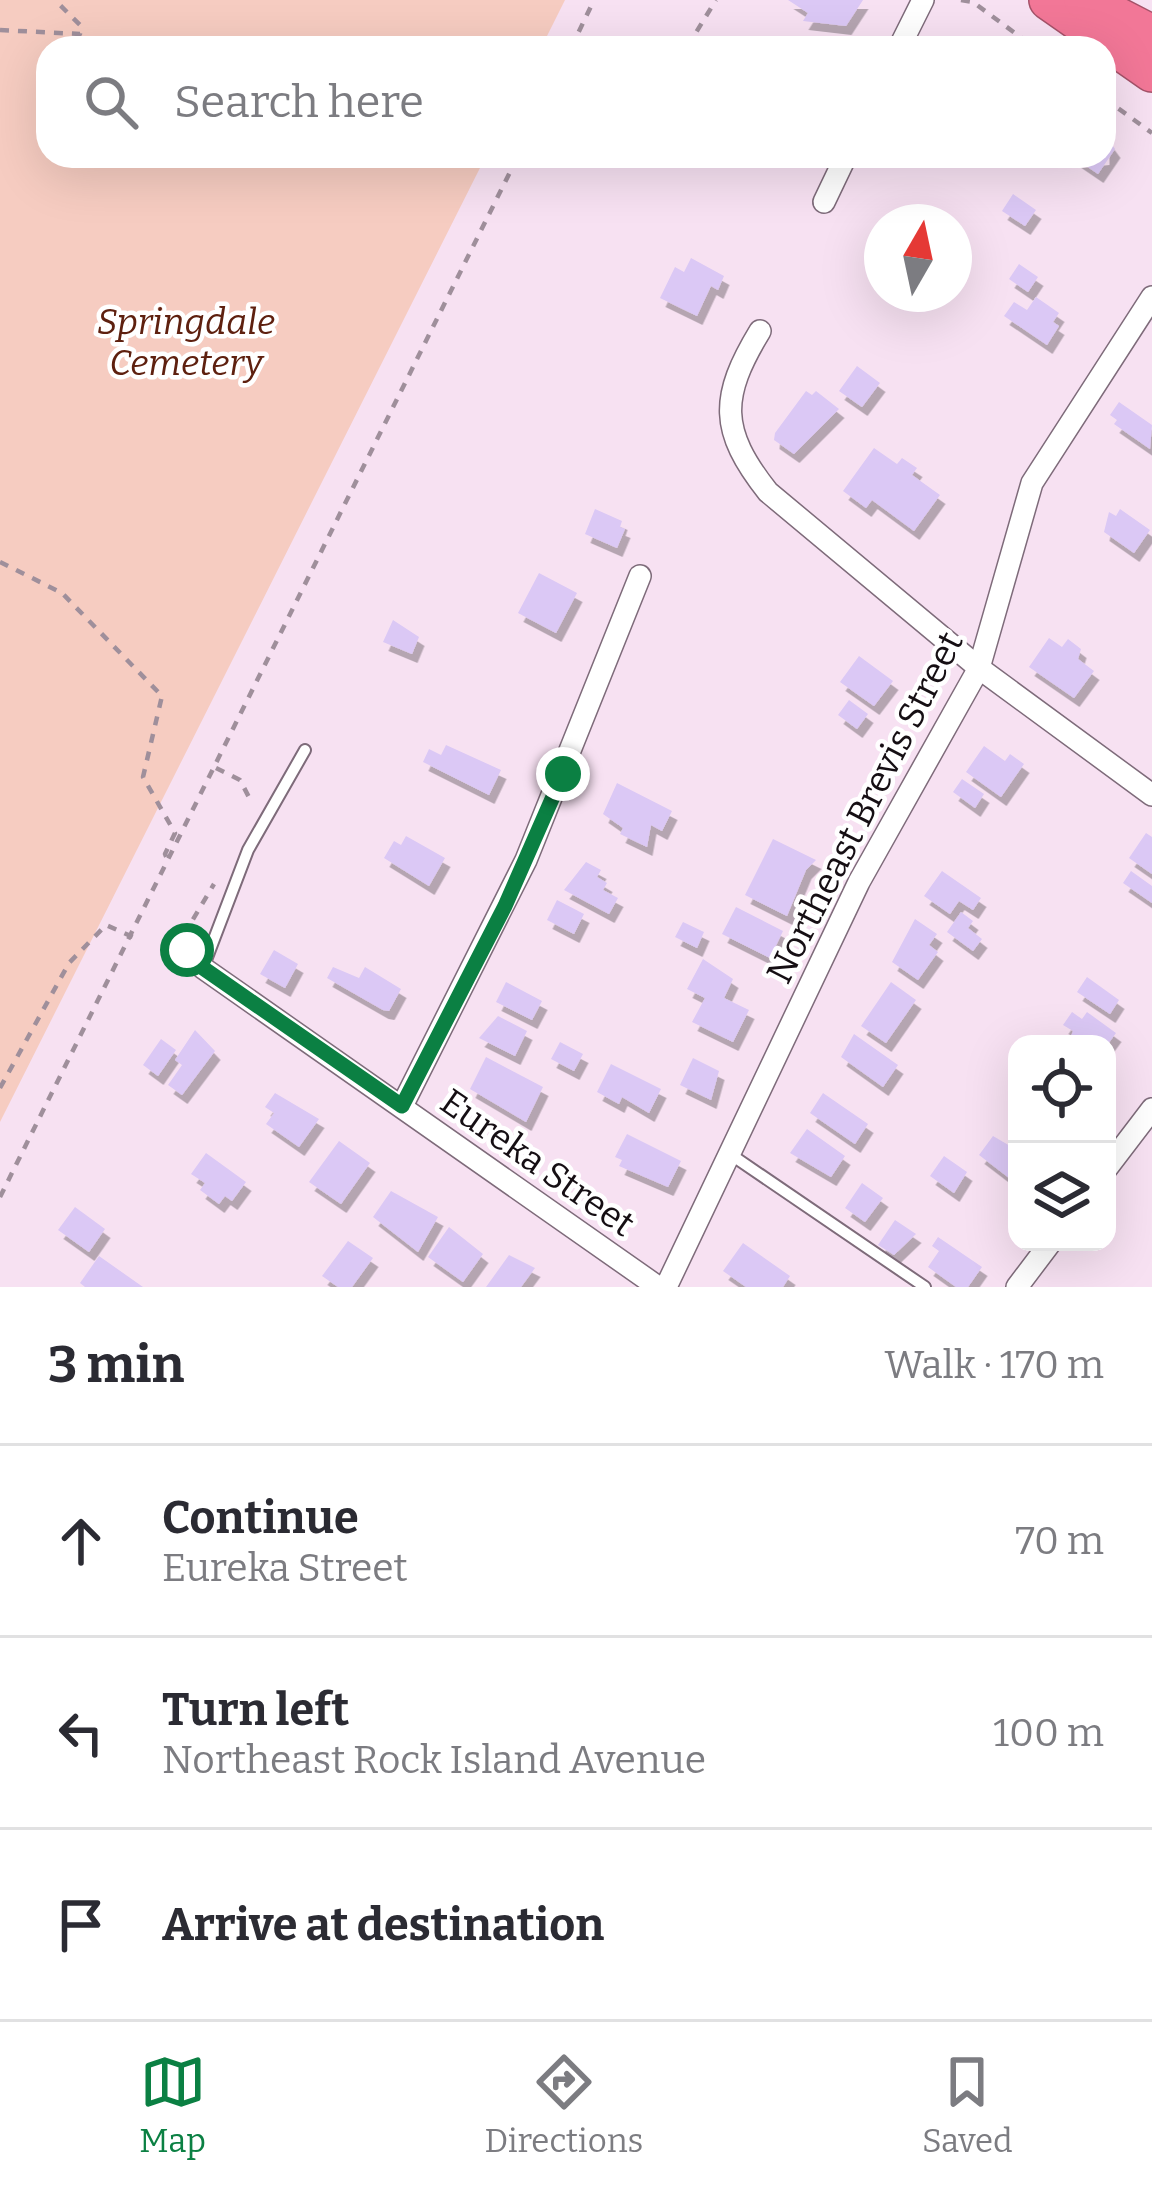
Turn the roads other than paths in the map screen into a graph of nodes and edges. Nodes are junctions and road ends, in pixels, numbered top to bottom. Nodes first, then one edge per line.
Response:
1 (923, 0) edge
2 (1049, 0) edge
3 (1084, 0) edge
4 (1152, 35) edge
5 (905, 36) edge
6 (1100, 36) edge
7 (1116, 47) edge
8 (1152, 73) edge
9 (840, 168) edge
10 (824, 202) dead end
11 (1152, 297) edge
12 (760, 331) dead end
13 (640, 576) dead end
14 (980, 668) junction
15 (304, 750) dead end
16 (1152, 794) edge
17 (203, 968) joint
18 (402, 1106) junction
19 (1152, 1109) edge
20 (730, 1154) junction
21 (1116, 1156) edge
22 (1044, 1251) edge
23 (662, 1287) edge
24 (925, 1287) edge
25 (1017, 1287) edge

1 - 5 street
2 - 6 highway
3 - 4 highway
7 - 8 highway
9 - 10 street
11 - 14 street, Northeast Brevis Street
12 - 14 street
13 - 18 street
14 - 16 street
14 - 20 street, Northeast Brevis Street
15 - 17 lane
17 - 18 street, Eureka Street
18 - 23 street, Eureka Street
19 - 21 street
20 - 23 street, Northeast Brevis Street
20 - 24 lane
22 - 25 street

